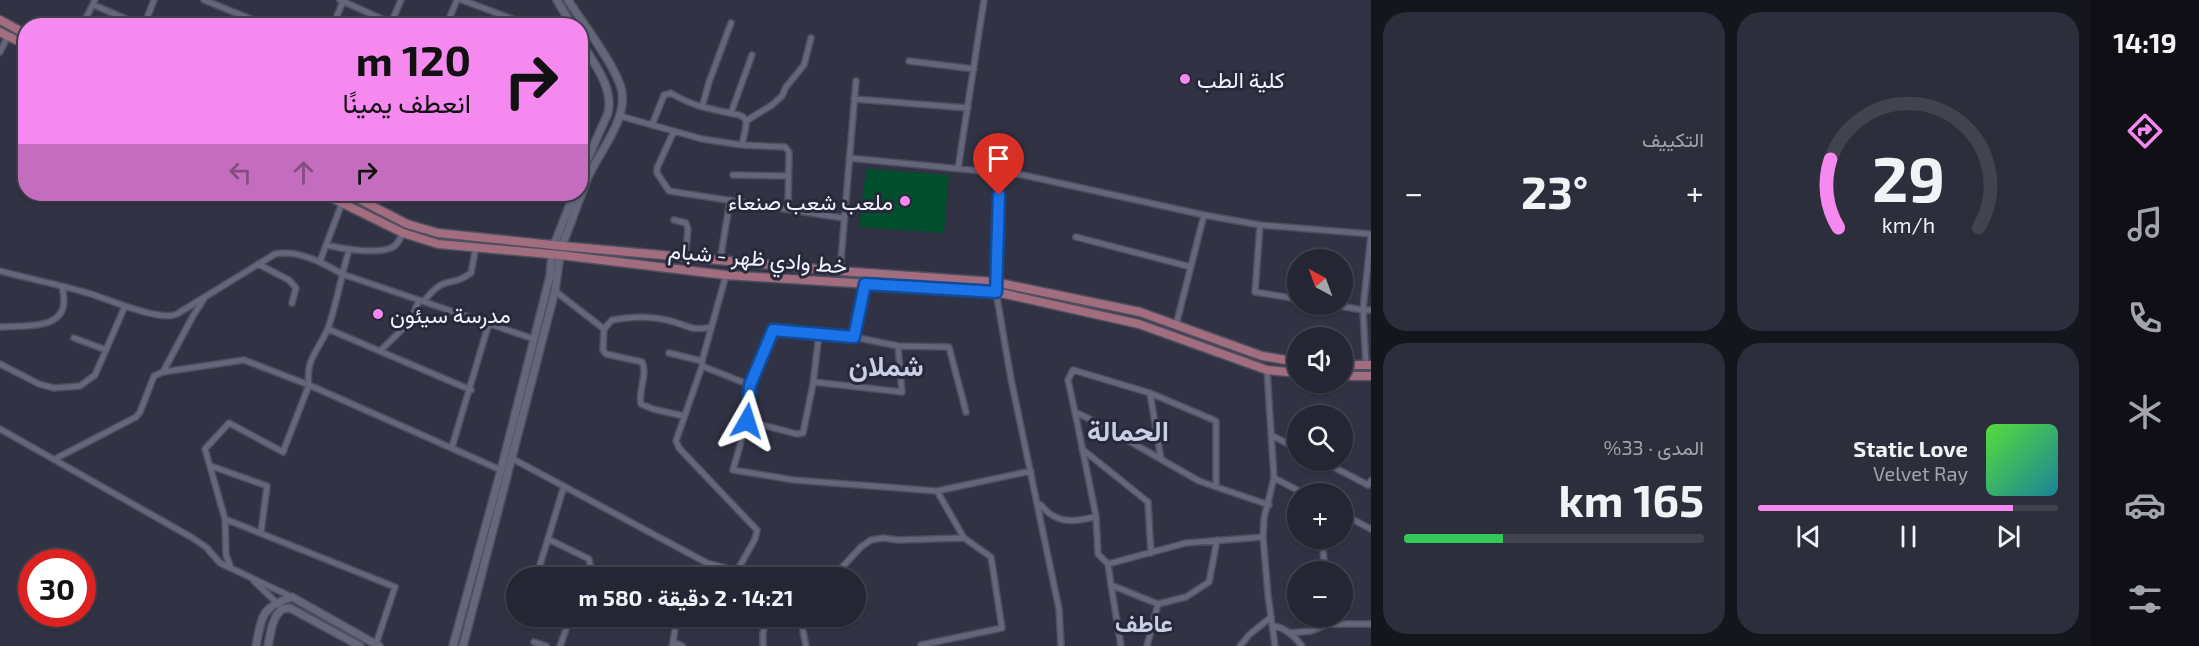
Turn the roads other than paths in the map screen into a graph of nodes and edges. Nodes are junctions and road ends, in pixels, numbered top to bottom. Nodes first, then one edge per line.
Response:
1 (154, 0) edge
2 (204, 0) edge
3 (401, 0) edge
4 (457, 0) edge
5 (462, 0) edge
6 (557, 0) edge
7 (568, 0) edge
8 (984, 0) edge
9 (341, 1) edge
10 (94, 2) edge
11 (86, 18) edge
12 (127, 18) edge
13 (146, 18) edge
14 (248, 18) edge
15 (336, 18) edge
16 (378, 18) edge
17 (394, 18) edge
18 (449, 18) edge
19 (510, 18) edge
20 (567, 18) edge
21 (580, 18) edge
22 (0, 21) edge
23 (732, 22) dead end
24 (18, 30) edge
25 (588, 31) edge
26 (4, 34) edge
27 (811, 38) dead end
28 (18, 41) edge
29 (0, 52) edge
30 (588, 55) edge
31 (752, 56) dead end
32 (909, 61) dead end
33 (974, 69) junction
34 (856, 81) dead end
35 (854, 99) junction
36 (702, 107) junction
37 (968, 108) junction
38 (730, 113) junction
39 (620, 116) junction
40 (746, 122) junction
41 (652, 125) junction
42 (674, 131) junction
43 (742, 145) junction
44 (588, 152) edge
45 (849, 158) junction
46 (958, 169) junction
47 (1000, 174) junction
48 (733, 175) dead end
49 (788, 176) junction
50 (588, 178) edge
51 (730, 200) junction
52 (338, 201) edge
53 (363, 201) edge
54 (572, 201) edge
55 (578, 201) edge
56 (342, 203) junction
57 (788, 208) junction
58 (1204, 215) junction
59 (843, 218) junction
60 (674, 220) dead end
61 (1260, 225) junction
62 (404, 233) junction
63 (1371, 234) edge
64 (1076, 237) dead end
65 (326, 245) junction
66 (476, 247) junction
67 (349, 250) junction
68 (557, 250) junction
69 (685, 258) junction
70 (320, 261) junction
71 (720, 261) junction
72 (258, 264) junction
73 (1191, 267) junction
74 (0, 271) edge
75 (840, 272) junction
76 (342, 274) junction
77 (726, 275) junction
78 (995, 282) junction
79 (865, 284) junction
80 (62, 287) junction
81 (555, 291) junction
82 (996, 292) junction
83 (206, 296) junction
84 (1287, 297) edge
85 (422, 300) junction
86 (292, 303) dead end
87 (125, 306) junction
88 (1353, 308) edge
89 (1363, 310) junction
90 (1371, 310) edge
91 (489, 323) junction
92 (1176, 325) junction
93 (0, 327) edge
94 (711, 327) junction
95 (328, 329) junction
96 (604, 329) junction
97 (819, 334) junction
98 (854, 337) junction
99 (74, 339) dead end
100 (534, 339) junction
101 (898, 346) junction
102 (106, 350) junction
103 (380, 351) junction
104 (669, 353) dead end
105 (1287, 360) edge
106 (0, 364) edge
107 (702, 364) junction
108 (1353, 364) edge
109 (1368, 365) edge
110 (1267, 370) junction
111 (163, 372) junction
112 (1287, 372) edge
113 (1353, 376) edge
114 (1371, 376) edge
115 (814, 382) junction
116 (309, 385) junction
117 (750, 385) junction
118 (471, 390) junction
119 (1150, 393) junction
120 (966, 412) dead end
121 (1075, 412) junction
122 (684, 416) junction
123 (747, 421) junction
124 (0, 429) edge
125 (1271, 435) junction
126 (1287, 443) edge
127 (452, 447) junction
128 (1082, 449) junction
129 (55, 459) junction
130 (513, 459) junction
131 (1161, 459) junction
132 (211, 466) junction
133 (501, 470) junction
134 (1031, 471) junction
135 (1341, 471) edge
136 (1274, 478) junction
137 (1371, 481) edge
138 (1287, 485) edge
139 (564, 486) junction
140 (1216, 487) junction
141 (937, 491) junction
142 (1038, 502) junction
143 (1269, 505) junction
144 (1096, 516) junction
145 (225, 519) junction
146 (1353, 520) edge
147 (1371, 529) edge
148 (261, 532) junction
149 (1263, 537) junction
150 (964, 538) junction
151 (548, 540) junction
152 (1218, 540) junction
153 (1151, 553) junction
154 (1108, 564) junction
155 (539, 567) edge
156 (589, 567) edge
157 (722, 567) edge
158 (739, 567) edge
159 (842, 567) edge
160 (231, 568) junction
161 (245, 574) junction
162 (1111, 585) junction
163 (292, 597) junction
164 (276, 602) junction
165 (1158, 604) junction
166 (282, 609) junction
167 (1271, 617) junction
168 (1353, 624) edge
169 (1371, 624) edge
170 (1273, 626) junction
171 (567, 627) edge
172 (674, 627) edge
173 (764, 627) edge
174 (802, 627) edge
175 (1321, 627) edge
176 (1289, 633) junction
177 (534, 642) dead end
178 (672, 644) edge
179 (378, 645) edge
180 (921, 645) edge
181 (256, 646) edge
182 (268, 646) edge
183 (360, 646) edge
184 (453, 646) edge
185 (463, 646) edge
186 (546, 646) edge
187 (560, 646) edge
188 (682, 646) edge
189 (763, 646) edge
190 (806, 646) edge
191 (1061, 646) edge
192 (1121, 646) edge
193 (1147, 646) edge
194 (1240, 646) edge
195 (1275, 646) edge
196 (1302, 646) edge

1 - 13 street
2 - 14 street
3 - 17 street
4 - 18 street
5 - 19 street
6 - 20 street
7 - 21 street
8 - 33 street
9 - 15 street
9 - 16 street
10 - 11 street
10 - 12 street
22 - 24 main road
23 - 36 street
25 - 39 street
26 - 28 main road
26 - 29 street
27 - 40 street
30 - 44 street
31 - 38 street
32 - 33 street
33 - 37 street
34 - 35 street
35 - 37 street
35 - 45 street
36 - 38 street
36 - 41 street
37 - 46 street
38 - 40 street
39 - 41 street
39 - 50 street
40 - 43 street
41 - 42 street
42 - 43 street
42 - 51 street
43 - 49 street
45 - 46 street
45 - 59 street
46 - 47 street
47 - 58 street
47 - 78 street
48 - 49 street
49 - 57 street
51 - 57 street
51 - 71 street
52 - 56 main road, خط وادي ظهر - شبام
53 - 68 main road, خط وادي ظهر - شبام
54 - 68 street
55 - 68 street
56 - 62 main road, خط وادي ظهر - شبام
56 - 65 street
57 - 59 street
58 - 61 street
58 - 73 street
59 - 75 street
60 - 69 street
61 - 63 street
61 - 84 street
62 - 66 main road, خط وادي ظهر - شبام
62 - 67 street
63 - 89 street
64 - 73 street
65 - 67 street
65 - 70 street
66 - 68 main road, خط وادي ظهر - شبام
66 - 85 street
67 - 76 street
68 - 69 main road, خط وادي ظهر - شبام
68 - 77 main road, خط وادي ظهر - شبام
68 - 81 street
68 - 100 street
69 - 71 main road, خط وادي ظهر - شبام
70 - 72 street
70 - 76 street
71 - 75 main road, خط وادي ظهر - شبام
72 - 83 street
72 - 86 street
73 - 92 street
74 - 80 street
75 - 78 main road, خط وادي ظهر - شبام
76 - 85 street
76 - 95 street
77 - 79 main road, خط وادي ظهر - شبام
77 - 94 street
78 - 82 street
78 - 92 main road, خط وادي ظهر - شبام
79 - 82 main road, خط وادي ظهر - شبام
79 - 98 street
80 - 87 street
80 - 93 street
81 - 96 street
81 - 130 street
82 - 110 main road, خط وادي ظهر - شبام
82 - 134 street
83 - 87 street
83 - 111 street
85 - 91 street
85 - 103 street
87 - 102 street
88 - 89 street
89 - 90 street
89 - 109 street
91 - 100 street
91 - 118 street
92 - 105 main road, خط وادي ظهر - شبام
94 - 96 street
94 - 107 street
95 - 103 street
95 - 116 street
96 - 122 street
97 - 98 street
97 - 115 street
97 - 117 street
98 - 101 street
99 - 102 street
100 - 133 street
101 - 115 street
101 - 120 street
102 - 106 street
103 - 118 street
104 - 107 street
107 - 117 street
107 - 122 street
108 - 109 main road
110 - 112 main road, خط وادي ظهر - شبام
110 - 125 street
111 - 116 street
111 - 129 street
113 - 114 main road
115 - 123 street
116 - 127 street
116 - 132 street
117 - 123 street
118 - 127 street
119 - 121 street
119 - 131 street
119 - 140 street
121 - 128 street
121 - 131 street
122 - 158 street
123 - 141 street
124 - 129 street
125 - 126 street
125 - 136 street
127 - 133 street
128 - 144 street
128 - 153 street
129 - 160 street
130 - 139 street
130 - 185 street
131 - 140 street
132 - 145 street
132 - 148 street
133 - 184 street
134 - 141 street
134 - 142 street
135 - 137 street
136 - 138 street
136 - 143 street
139 - 151 street
139 - 157 street
140 - 143 street
141 - 150 street
142 - 144 street
142 - 191 street
143 - 149 street
144 - 154 street
145 - 148 street
145 - 160 street
146 - 147 street
148 - 179 street
149 - 152 street
149 - 167 street
150 - 159 street
150 - 180 street
151 - 155 street
151 - 156 street
152 - 153 street
152 - 165 street
153 - 154 street
154 - 162 street
160 - 161 street
161 - 163 street
161 - 164 street
162 - 165 street
162 - 192 street
163 - 164 street
163 - 179 street
164 - 166 street
164 - 181 street
165 - 193 street
166 - 182 street
166 - 183 street
167 - 170 street
167 - 194 street
168 - 169 street
170 - 176 street
170 - 195 street
171 - 187 street
172 - 178 street
173 - 189 street
174 - 190 street
175 - 176 street
176 - 196 street
177 - 186 street
178 - 188 street

